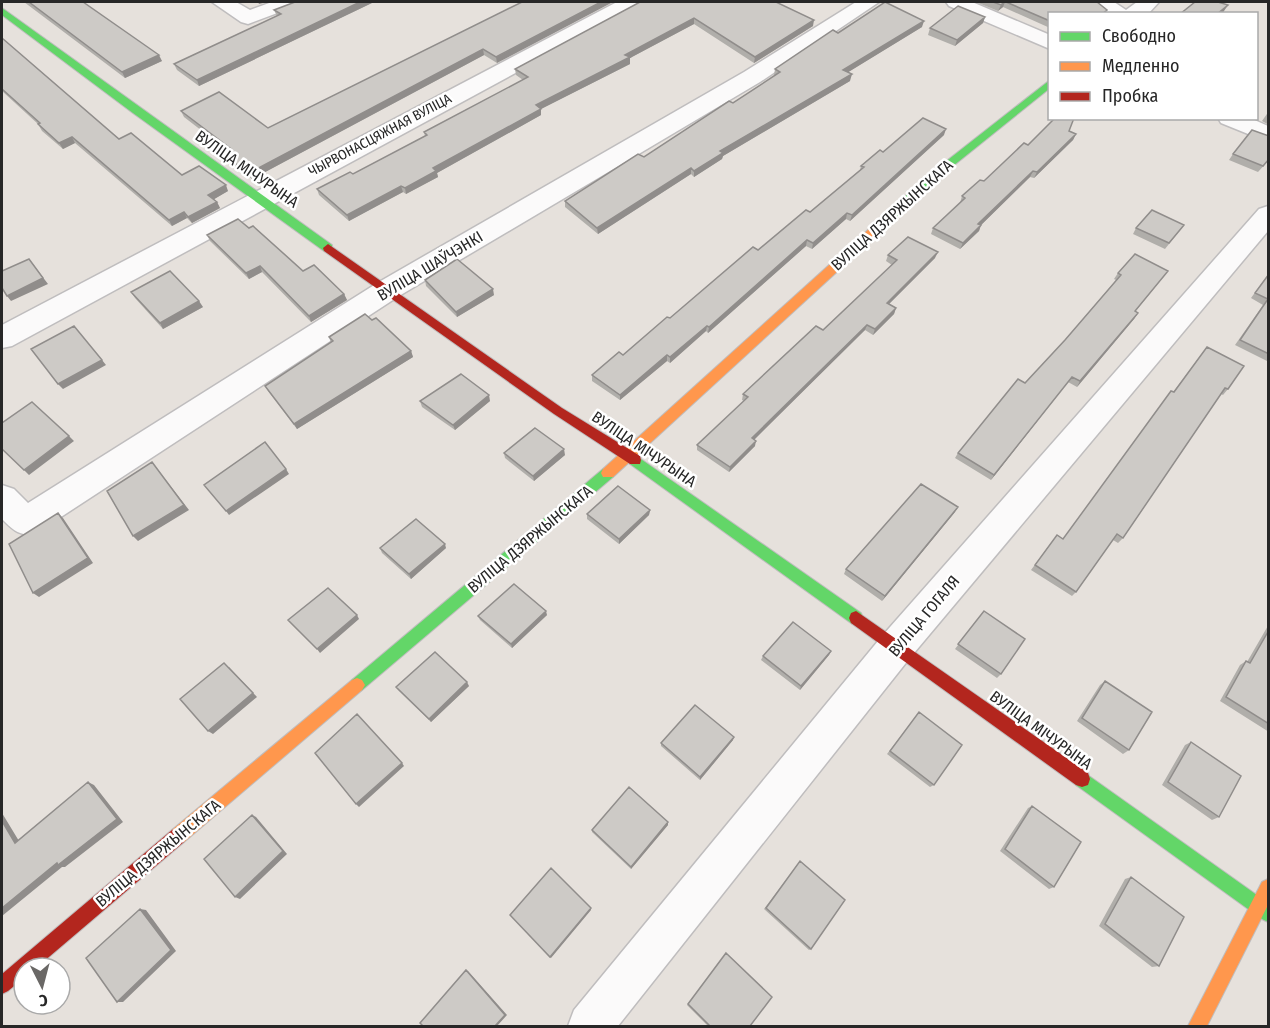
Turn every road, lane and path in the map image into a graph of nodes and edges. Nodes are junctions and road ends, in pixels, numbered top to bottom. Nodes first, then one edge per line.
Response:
1 (222, 2) edge
2 (289, 2) edge
3 (632, 2) edge
4 (869, 2) edge
5 (956, 2) edge
6 (1101, 2) edge
7 (1149, 2) edge
8 (2, 11) edge
9 (1116, 12) edge
10 (1136, 12) edge
11 (1048, 42) edge
12 (1048, 85) edge
13 (1234, 120) edge
14 (1269, 135) edge
15 (260, 198) junction
16 (1269, 215) edge
17 (389, 289) junction
18 (2, 338) edge
19 (629, 455) junction
20 (2, 499) edge
21 (897, 647) junction
22 (1269, 888) edge
23 (1264, 910) edge
24 (2, 985) edge
25 (590, 1026) edge
26 (1197, 1026) edge

1 - 2 street
3 - 15 street, ЧЫРВОНАСЦЯЖНАЯ ВУЛІЦА
4 - 17 street, ВУЛІЦА ШАЎЧЭНКІ
5 - 11 street
6 - 9 street
7 - 10 street
8 - 15 street, ВУЛІЦА МІЧУРЫНА
12 - 19 street, ВУЛІЦА ДЗЯРЖЫНСКАГА
13 - 14 street
15 - 17 street, ВУЛІЦА МІЧУРЫНА
15 - 18 street, ЧЫРВОНАСЦЯЖНАЯ ВУЛІЦА
16 - 21 street, ВУЛІЦА ГОГАЛЯ
17 - 19 street, ВУЛІЦА МІЧУРЫНА
17 - 20 street, ВУЛІЦА ШАЎЧЭНКІ
19 - 21 street, ВУЛІЦА МІЧУРЫНА
19 - 24 street, ВУЛІЦА ДЗЯРЖЫНСКАГА
21 - 23 street, ВУЛІЦА МІЧУРЫНА
21 - 25 street, ВУЛІЦА ГОГАЛЯ
22 - 23 street
23 - 26 street

